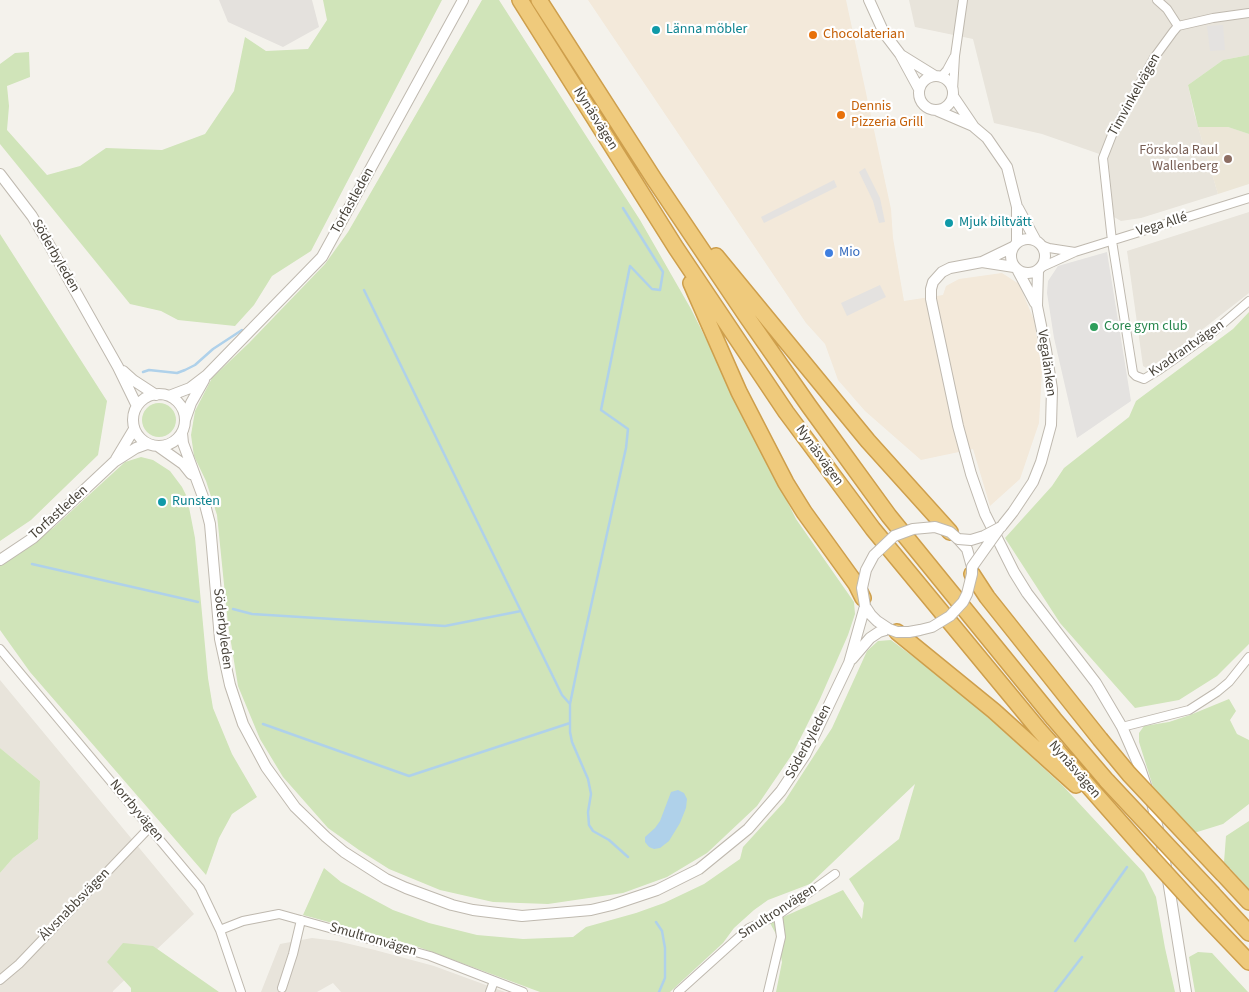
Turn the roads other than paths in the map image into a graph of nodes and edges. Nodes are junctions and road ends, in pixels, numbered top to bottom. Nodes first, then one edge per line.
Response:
1 (463, 0) edge
2 (520, 0) edge
3 (539, 0) edge
4 (869, 0) edge
5 (964, 0) edge
6 (1157, 0) edge
7 (1249, 13) edge
8 (1178, 26) junction
9 (900, 54) junction
10 (955, 56) junction
11 (938, 76) junction
12 (919, 89) junction
13 (953, 93) junction
14 (938, 111) junction
15 (974, 127) junction
16 (0, 174) edge
17 (654, 179) junction
18 (1249, 198) edge
19 (1017, 207) junction
20 (1112, 240) junction
21 (1038, 243) junction
22 (1015, 245) junction
23 (676, 248) junction
24 (1075, 252) junction
25 (982, 262) junction
26 (1016, 269) junction
27 (1040, 269) junction
28 (1249, 301) edge
29 (1037, 306) junction
30 (118, 368) junction
31 (207, 375) junction
32 (156, 395) junction
33 (168, 396) junction
34 (137, 406) junction
35 (185, 420) junction
36 (134, 429) junction
37 (182, 433) junction
38 (147, 444) junction
39 (159, 447) junction
40 (114, 462) junction
41 (198, 482) junction
42 (1000, 527) junction
43 (954, 535) junction
44 (0, 560) edge
45 (972, 570) junction
46 (864, 602) junction
47 (893, 630) junction
48 (0, 649) edge
49 (1249, 657) edge
50 (849, 663) junction
51 (1122, 727) junction
52 (1104, 808) junction
53 (149, 828) junction
54 (835, 874) dead end
55 (1249, 902) edge
56 (778, 915) junction
57 (301, 920) junction
58 (220, 930) junction
59 (1249, 933) edge
60 (1249, 962) edge
61 (0, 980) edge
62 (494, 981) junction
63 (282, 988) dead end
64 (241, 992) edge
65 (490, 992) edge
66 (522, 992) edge
67 (678, 992) edge
68 (768, 992) edge
69 (1186, 992) edge

1 - 31 street, Torfastleden
2 - 23 highway, Nynäsvägen
3 - 17 highway, Nynäsvägen
4 - 9 street
5 - 10 street
6 - 8 street
7 - 8 street
8 - 20 street, Timvinkelvägen
9 - 11 street
9 - 12 street
10 - 11 street
10 - 13 street
11 - 12 street
11 - 13 street
12 - 14 street
13 - 14 street
13 - 15 street
14 - 15 street
15 - 19 street
16 - 30 street, Söderbyleden
17 - 43 highway
17 - 59 highway, Nynäsvägen, bridge
18 - 20 street, Vega Allé
19 - 21 street
19 - 22 street
20 - 24 street, Vega Allé
20 - 28 street, Kvadrantvägen
21 - 22 street
21 - 24 street, Vega Allé
21 - 27 street
22 - 25 street
22 - 26 street
23 - 46 highway
23 - 52 highway, Nynäsvägen
24 - 27 street, Vega Allé
25 - 26 street
25 - 51 street
26 - 27 street
26 - 29 street, Vegalänken
27 - 29 street, Vegalänken
29 - 42 street, Vegalänken
30 - 32 street, Söderbyleden
30 - 34 street, Söderbyleden
31 - 33 street, Torfastleden
31 - 35 street, Torfastleden
32 - 33 street
32 - 34 street
33 - 35 street
34 - 36 street
35 - 37 street
36 - 38 street
36 - 40 street, Torfastleden
37 - 39 street
37 - 41 street, Söderbyleden
38 - 39 street
38 - 40 street, Torfastleden
39 - 41 street, Söderbyleden
40 - 44 street, Torfastleden
41 - 50 street, Söderbyleden
42 - 43 street, Vegalänken, bridge
42 - 45 street, Vegalänken, bridge
43 - 45 street
43 - 46 street, bridge
45 - 47 street, bridge
45 - 55 highway, bridge
46 - 47 street
46 - 50 street, Söderbyleden
47 - 50 street, Söderbyleden
47 - 52 highway
48 - 53 street, Norrbyvägen
49 - 51 street
51 - 69 street
52 - 60 highway, Nynäsvägen, bridge
53 - 58 street, Norrbyvägen
53 - 61 street, Älvsnabbsvägen
54 - 56 street, Smultronvägen
56 - 67 street, Smultronvägen
56 - 68 street
57 - 58 street, Smultronvägen
57 - 62 street, Smultronvägen
57 - 63 street
58 - 64 street, Norrbyvägen
62 - 65 street
62 - 66 street, Smultronvägen

